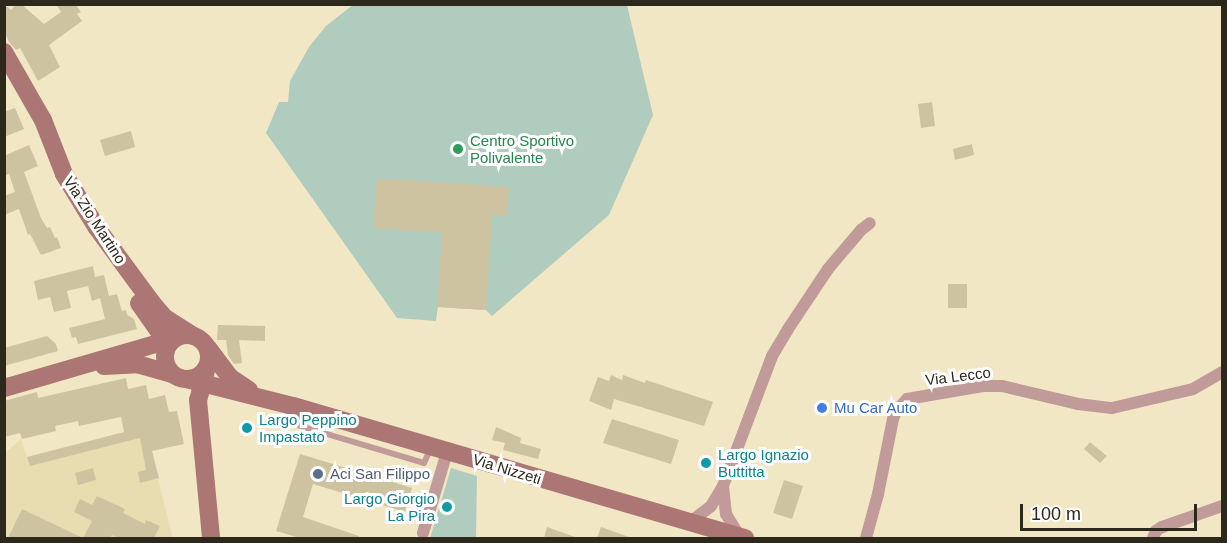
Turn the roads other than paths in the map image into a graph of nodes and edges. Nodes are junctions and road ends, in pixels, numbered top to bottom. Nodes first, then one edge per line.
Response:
1 (4, 52) edge
2 (4, 64) edge
3 (870, 223) dead end
4 (149, 318) junction
5 (201, 342) junction
6 (168, 343) junction
7 (129, 351) junction
8 (69, 370) junction
9 (1222, 372) edge
10 (189, 376) junction
11 (4, 388) edge
12 (232, 391) junction
13 (270, 399) junction
14 (200, 418) junction
15 (200, 438) junction
16 (439, 450) junction
17 (723, 486) junction
18 (1222, 506) edge
19 (690, 522) junction
20 (423, 533) dead end
21 (732, 536) edge
22 (211, 538) edge
23 (866, 538) edge
24 (1153, 538) edge

1 - 5 street, Via Zio Martino
2 - 4 street, Via Zio Martino
3 - 17 street
4 - 6 street, Via Zio Martino
4 - 7 street
5 - 6 street
5 - 10 street
5 - 13 street, Via Zio Martino
6 - 7 street
6 - 10 street
7 - 8 street
8 - 10 street
8 - 11 street
9 - 23 street, Via Lecco
10 - 12 street
10 - 14 street
10 - 15 street
12 - 13 street
12 - 14 street
13 - 16 street, Via Nizzeti
14 - 15 street
15 - 22 street
16 - 19 street, Via Nizzeti
16 - 20 street
17 - 19 street
17 - 21 street
18 - 24 street
19 - 21 street, Via Nizzeti

